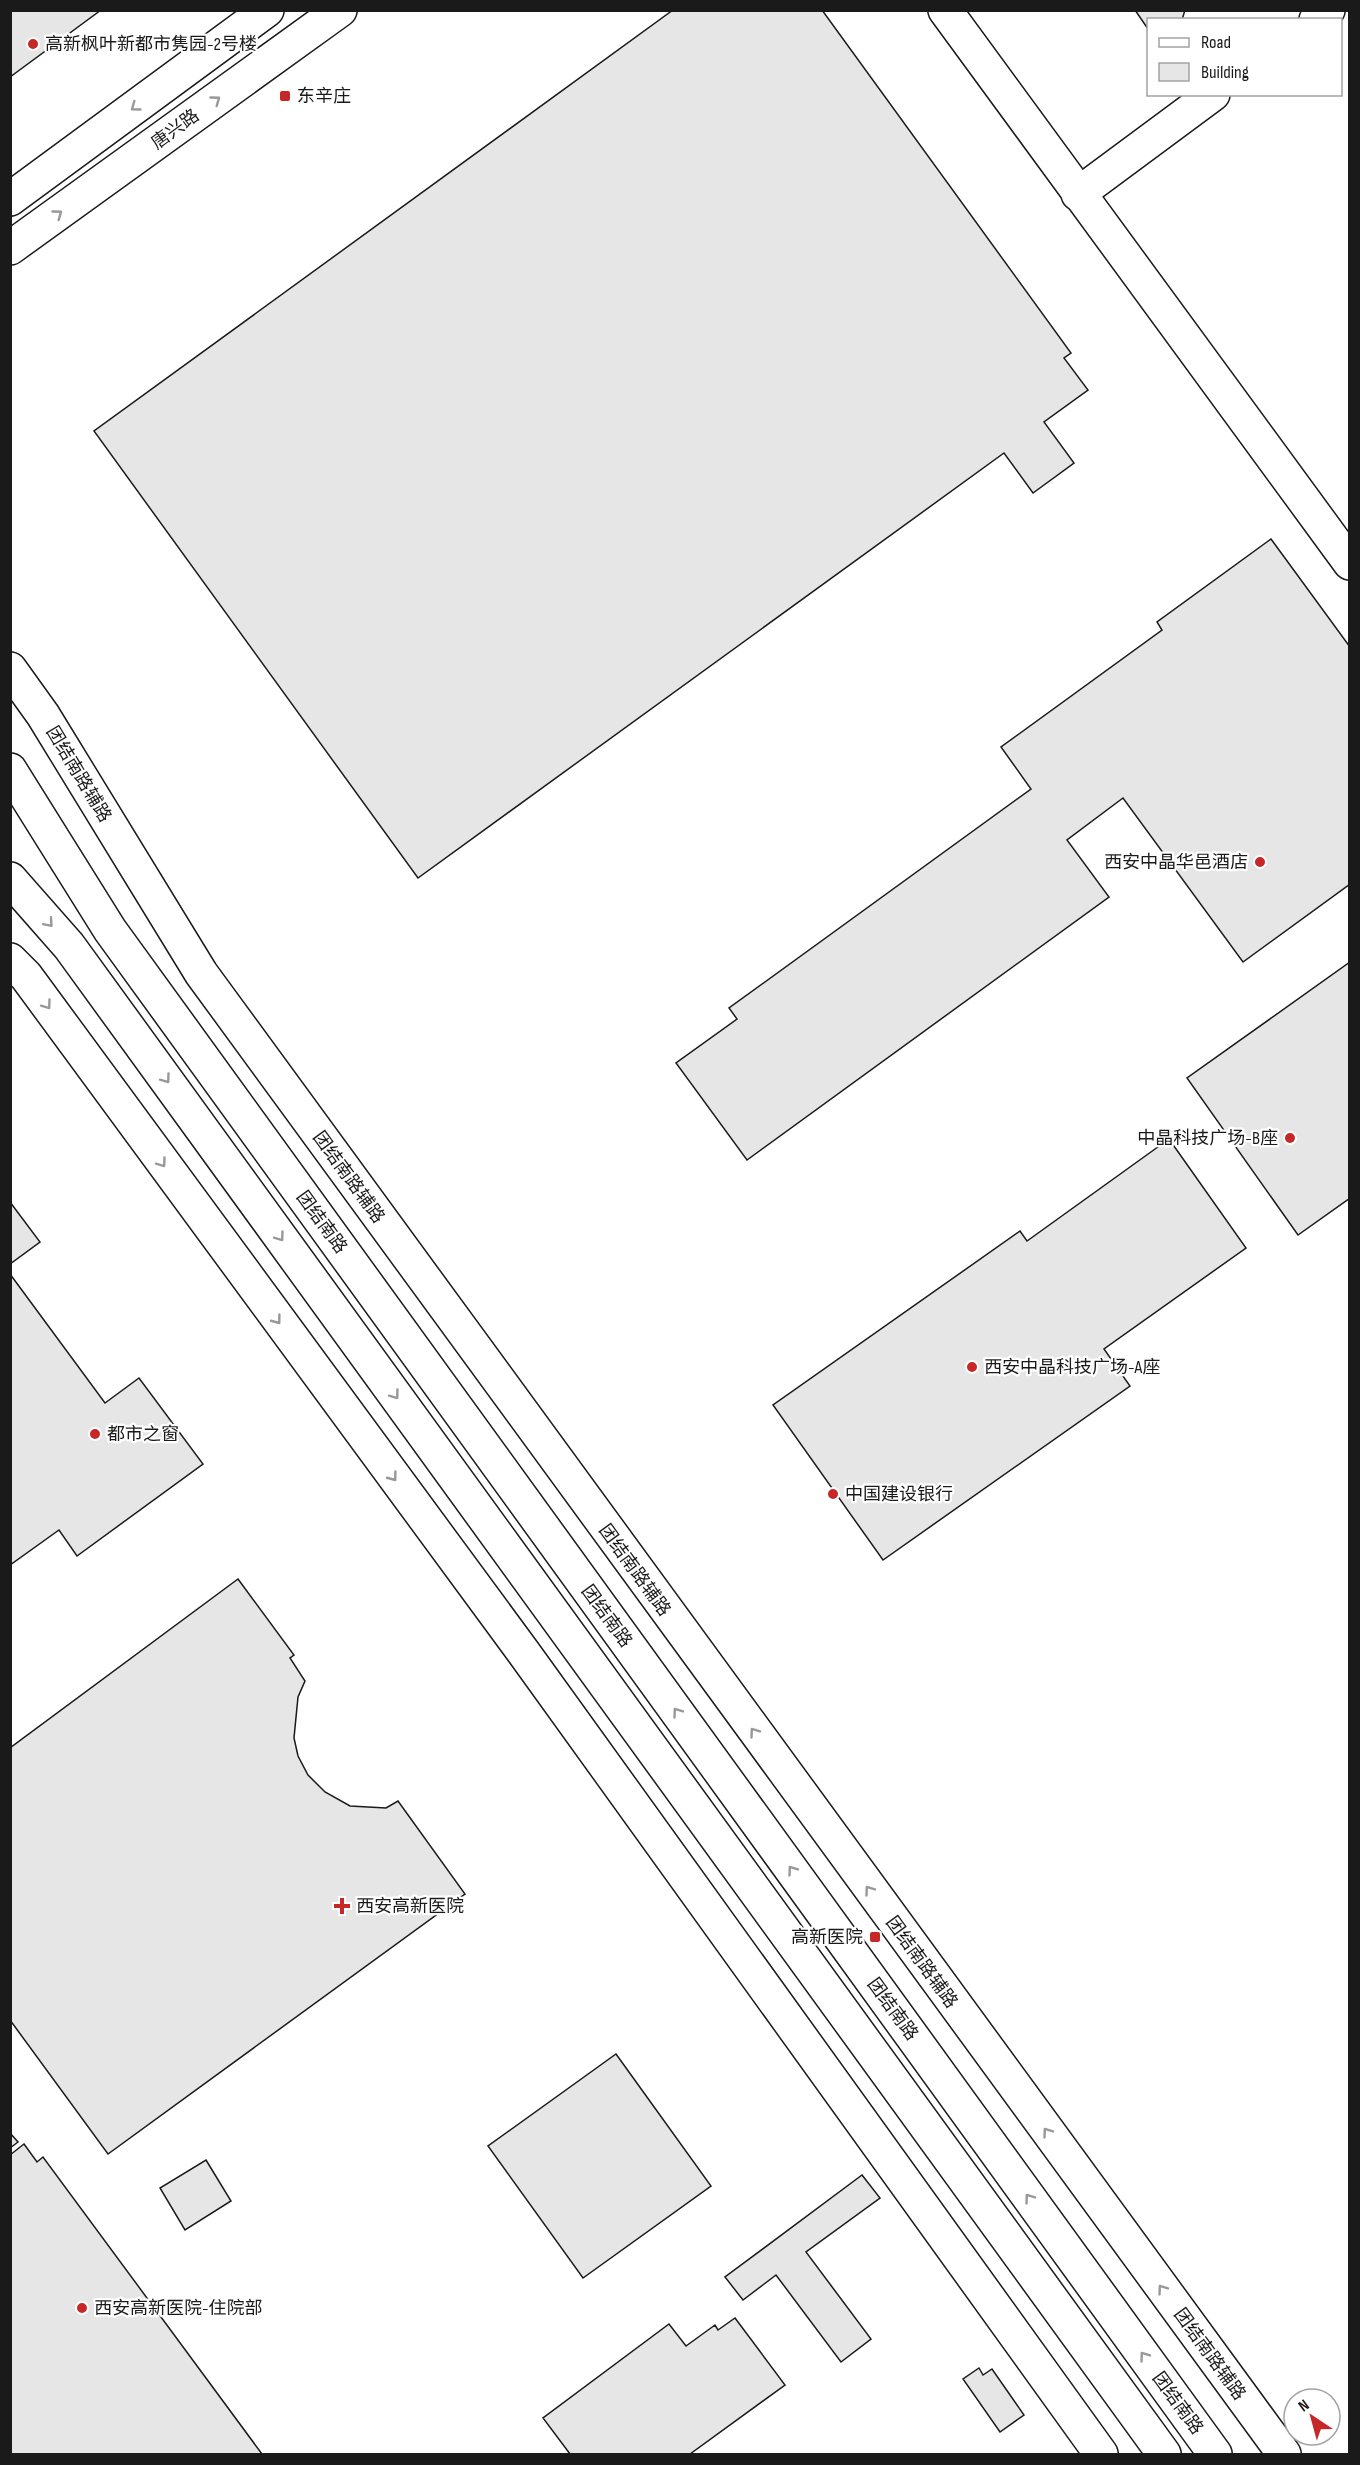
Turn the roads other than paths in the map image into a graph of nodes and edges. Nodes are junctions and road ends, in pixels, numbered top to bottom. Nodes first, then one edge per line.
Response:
1 (267, 10) edge
2 (340, 10) edge
3 (945, 10) edge
4 (1210, 96) edge
5 (1078, 194) junction
6 (10, 199) edge
7 (10, 248) edge
8 (1350, 563) edge
9 (10, 669) edge
10 (10, 770) edge
11 (10, 879) edge
12 (10, 960) edge
13 (1101, 2454) edge
14 (1164, 2454) edge
15 (1215, 2454) edge
16 (1284, 2454) edge

1 -> 6 street
7 -> 2 street, 唐兴路
3 - 5 street
4 - 5 street
5 - 8 street
16 -> 9 street, 团结南路辅路
15 -> 10 street, 团结南路
11 -> 14 street
12 -> 13 street

